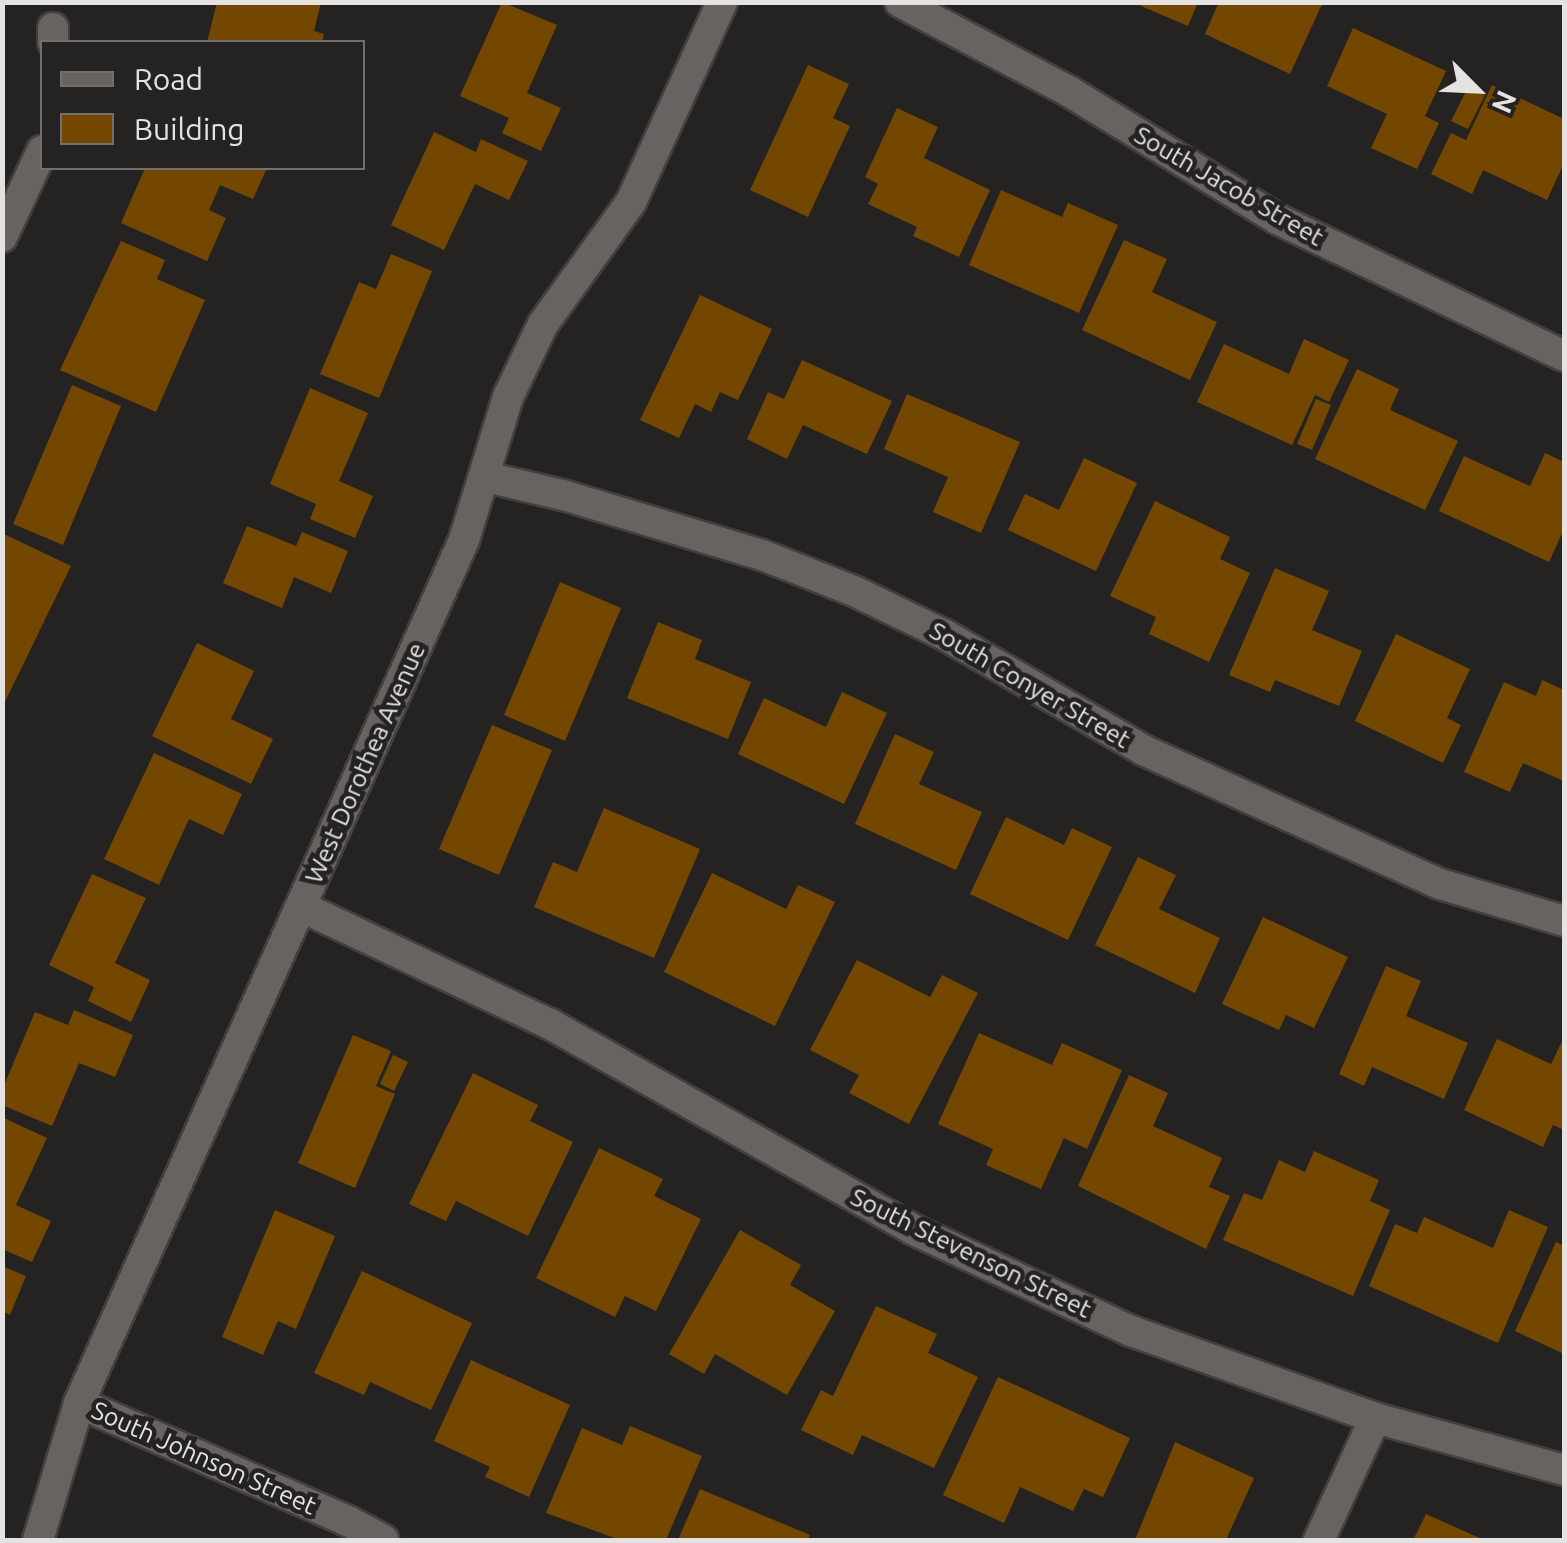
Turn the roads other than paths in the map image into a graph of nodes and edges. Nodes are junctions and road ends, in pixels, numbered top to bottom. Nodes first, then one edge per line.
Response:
1 (722, 2) edge
2 (900, 2) edge
3 (40, 154) edge
4 (2, 237) edge
5 (1564, 356) edge
6 (486, 477) junction
7 (302, 907) junction
8 (1564, 921) edge
9 (79, 1403) junction
10 (1375, 1418) junction
11 (1564, 1470) edge
12 (38, 1540) edge
13 (383, 1540) edge
14 (1319, 1540) edge

1 - 6 street, West Dorothea Avenue
2 - 5 street, South Jacob Street
3 - 4 street
6 - 7 street, West Dorothea Avenue
6 - 8 street, South Conyer Street
7 - 9 street, West Dorothea Avenue
7 - 10 street, South Stevenson Street
9 - 12 street, West Dorothea Avenue
9 - 13 street, South Johnson Street
10 - 11 street, South Stevenson Street
10 - 14 street

